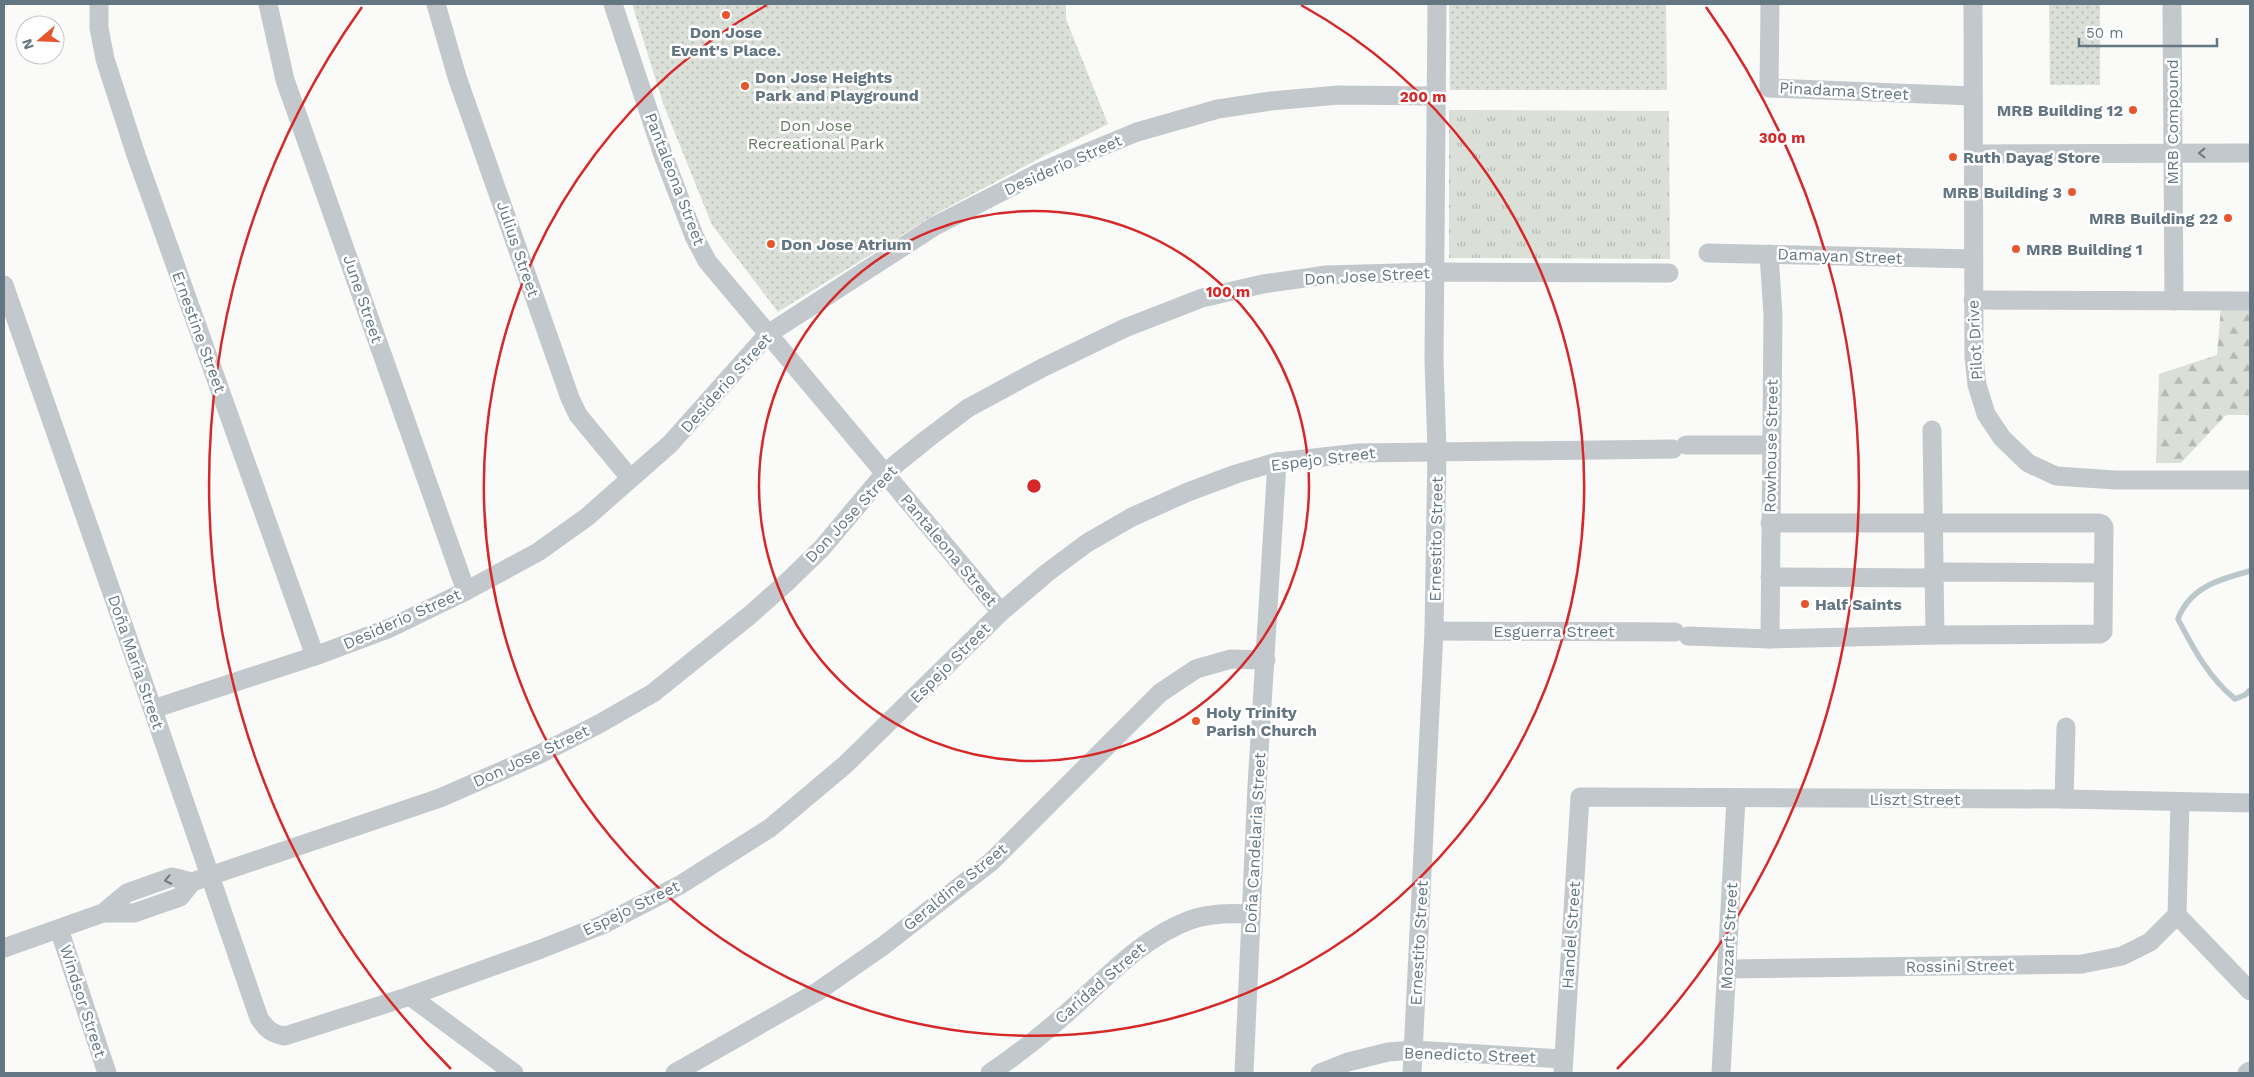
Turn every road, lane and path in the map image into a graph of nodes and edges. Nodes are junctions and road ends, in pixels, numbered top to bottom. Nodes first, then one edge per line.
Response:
1 (99, 4) edge
2 (268, 4) edge
3 (436, 4) edge
4 (613, 4) edge
5 (1437, 4) edge
6 (1770, 4) edge
7 (1973, 4) edge
8 (2172, 4) edge
9 (1437, 96) junction
10 (1973, 96) junction
11 (2173, 153) junction
12 (2250, 153) edge
13 (1973, 154) junction
14 (1708, 252) dead end
15 (1769, 254) junction
16 (1973, 259) junction
17 (1435, 272) junction
18 (1669, 273) dead end
19 (4, 284) edge
20 (1973, 300) junction
21 (2174, 301) junction
22 (2250, 301) edge
23 (768, 334) junction
24 (1932, 430) dead end
25 (1771, 445) junction
26 (1437, 450) junction
27 (1277, 462) junction
28 (885, 473) junction
29 (630, 478) junction
30 (2250, 480) edge
31 (1770, 523) junction
32 (1932, 524) junction
33 (2103, 573) junction
34 (1770, 577) junction
35 (1933, 578) junction
36 (466, 591) junction
37 (1001, 612) junction
38 (1434, 631) junction
39 (1935, 635) junction
40 (1770, 639) junction
41 (315, 656) junction
42 (1266, 660) junction
43 (153, 709) junction
44 (2066, 728) dead end
45 (1580, 797) joint
46 (1736, 799) junction
47 (2064, 800) junction
48 (2180, 803) junction
49 (2250, 803) edge
50 (201, 879) junction
51 (1251, 914) junction
52 (2177, 915) junction
53 (59, 929) junction
54 (4, 948) edge
55 (1727, 968) junction
56 (2250, 991) edge
57 (410, 996) junction
58 (274, 1034) joint
59 (1414, 1050) junction
60 (1563, 1066) edge
61 (2250, 1071) edge
62 (107, 1073) edge
63 (514, 1073) edge
64 (675, 1073) edge
65 (990, 1073) edge
66 (1244, 1073) edge
67 (1320, 1073) edge
68 (1412, 1073) edge
69 (1721, 1073) edge
70 (2247, 1073) edge

1 - 41 street, Ernestine Street
2 - 36 street, June Street
3 - 29 street, Julius Street
4 - 23 street, Pantaleona Street
5 - 9 street, Ernestito Street
6 - 10 street, Pinadama Street
7 - 10 street, Pilot Drive
8 - 11 street, MRB Compound
9 - 17 street, Ernestito Street
9 - 23 street, Desiderio Street
10 - 13 street, Pilot Drive
12 -> 11 street
11 - 13 street
11 - 21 street, MRB Compound
13 - 16 street, Pilot Drive
14 - 15 street, Damayan Street
15 - 16 street, Damayan Street
15 - 25 street, Rowhouse Street
16 - 20 street, Pilot Drive
17 - 18 street, Don Jose Street
17 - 26 street, Ernestito Street
17 - 28 street, Don Jose Street
19 - 43 street, Doña Maria Street
20 - 21 street
20 - 30 street, Pilot Drive
21 - 22 street
23 - 28 street, Pantaleona Street
23 - 29 street, Desiderio Street
24 - 32 street
25 - 26 street, Espejo Street
25 - 31 street, Rowhouse Street
26 - 27 street, Espejo Street
26 - 38 street, Ernestito Street
27 - 37 street, Espejo Street
27 - 42 street, Doña Candelaria Street
28 - 37 street, Pantaleona Street
28 - 50 street, Don Jose Street
29 - 36 street, Desiderio Street
31 - 32 street
31 - 34 street, Rowhouse Street
32 - 33 street
32 - 35 street
33 - 35 street
33 - 39 street, Esguerra Street
34 - 35 street
34 - 40 street, Rowhouse Street
35 - 39 street
36 - 41 street, Desiderio Street
37 - 57 street, Espejo Street
38 - 40 street, Esguerra Street
38 - 59 street, Ernestito Street
39 - 40 street, Esguerra Street
41 - 43 street, Desiderio Street
42 - 51 street, Doña Candelaria Street
42 - 64 street, Geraldine Street
43 - 50 street, Doña Maria Street
44 - 47 street
45 - 46 street, Liszt Street
45 - 60 street, Handel Street
46 - 47 street, Liszt Street
46 - 55 street, Mozart Street
47 - 48 street, Liszt Street
48 - 49 street, Liszt Street
48 - 52 street
50 - 53 street, Don Jose Street
50 - 58 street, Doña Maria Street
51 - 65 street, Caridad Street
51 - 66 street, Doña Candelaria Street
52 - 55 street, Rossini Street
52 - 56 street
53 - 54 street, Don Jose Street
53 - 62 street, Windsor Street
55 - 69 street, Mozart Street
57 - 58 street, Espejo Street
57 - 63 street
59 - 60 street, Benedicto Street
59 - 67 street, Benedicto Street
59 - 68 street, Ernestito Street
61 - 70 street

